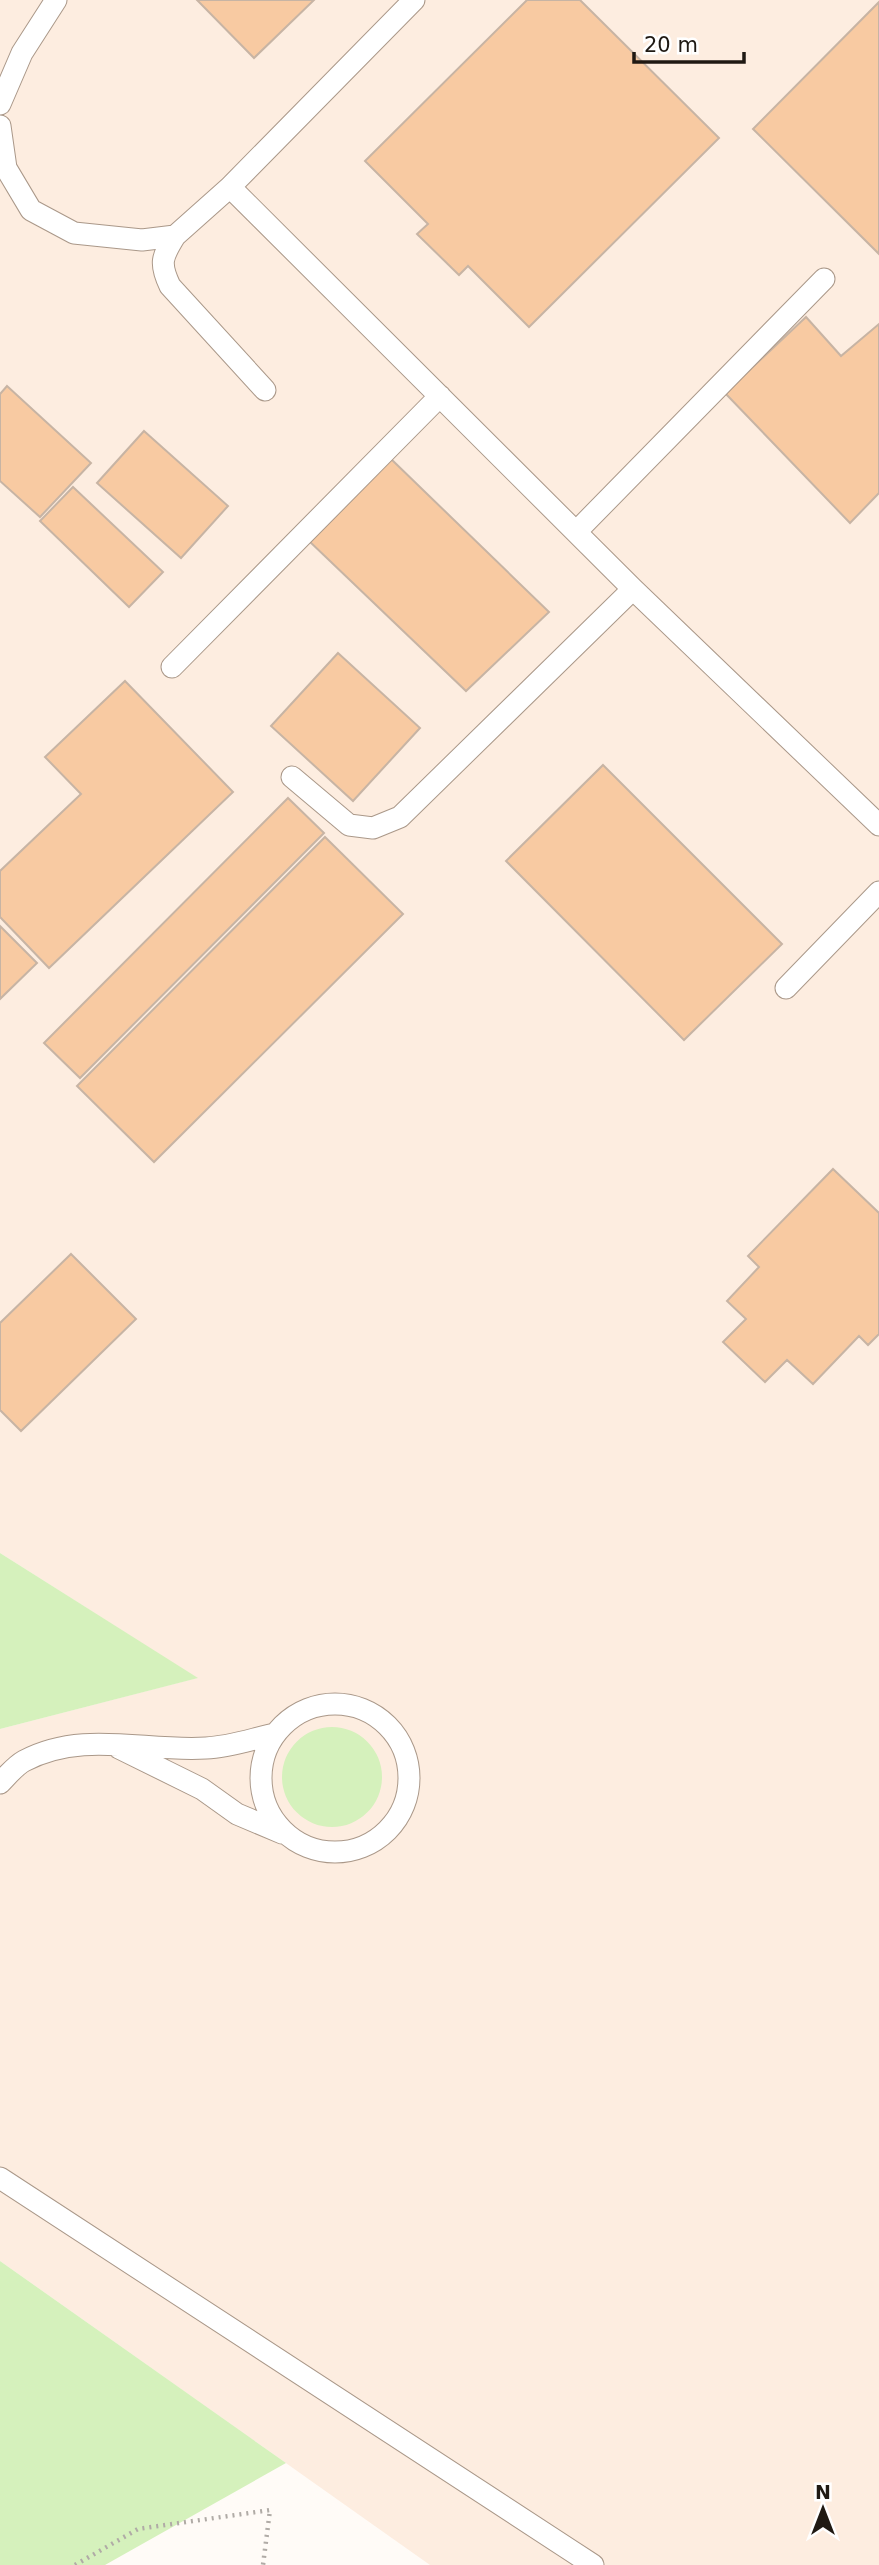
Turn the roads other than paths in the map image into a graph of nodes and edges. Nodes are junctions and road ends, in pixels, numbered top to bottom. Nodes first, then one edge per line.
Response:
1 (55, 0) edge
2 (414, 0) edge
3 (0, 104) edge
4 (0, 126) edge
5 (230, 187) junction
6 (175, 236) junction
7 (824, 279) dead end
8 (265, 390) dead end
9 (440, 396) junction
10 (577, 531) junction
11 (633, 589) junction
12 (172, 667) dead end
13 (292, 777) dead end
14 (879, 825) edge
15 (879, 892) edge
16 (786, 988) dead end
17 (275, 1734) junction
18 (107, 1743) junction
19 (0, 1783) edge
20 (287, 1835) junction
21 (0, 2178) edge
22 (593, 2565) edge

1 - 3 lane
2 - 5 lane
4 - 6 lane
5 - 6 lane
5 - 9 lane
6 - 8 lane
7 - 10 lane
9 - 10 lane
9 - 12 lane
10 - 11 lane
11 - 13 lane
11 - 14 lane
15 - 16 lane
17 - 18 lane
17 - 20 lane
17 - 20 lane
18 - 19 lane
18 - 20 lane
21 - 22 lane

